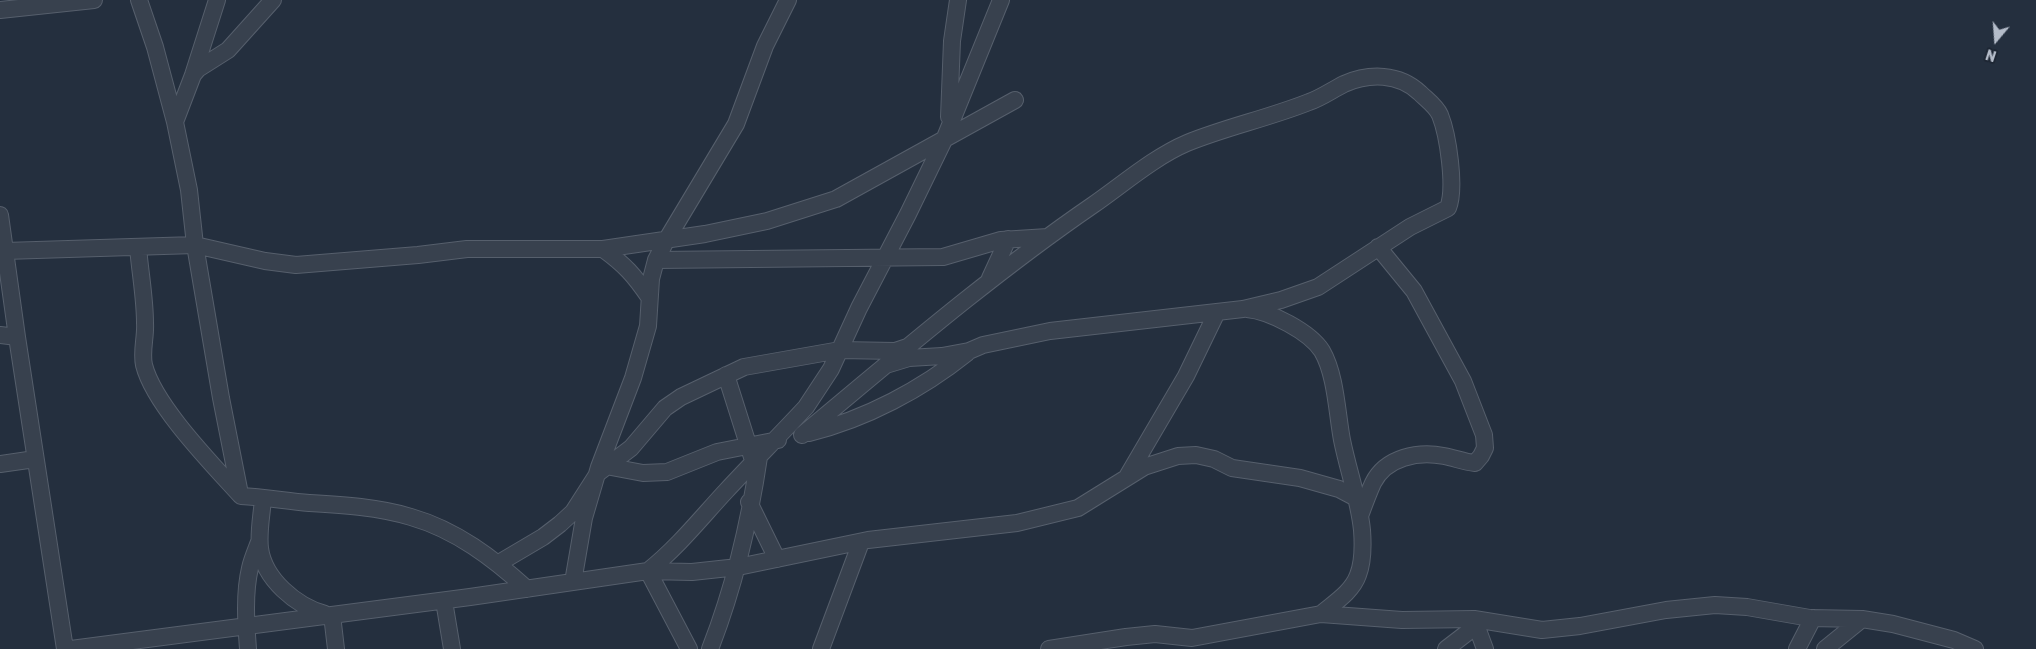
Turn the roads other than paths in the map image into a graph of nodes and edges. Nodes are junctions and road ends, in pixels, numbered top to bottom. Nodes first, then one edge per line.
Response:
1 (94, 0) edge
2 (139, 0) edge
3 (217, 0) edge
4 (273, 0) edge
5 (788, 0) edge
6 (958, 0) edge
7 (1001, 0) edge
8 (0, 10) edge
9 (193, 75) junction
10 (1015, 100) dead end
11 (175, 122) junction
12 (946, 132) junction
13 (0, 215) edge
14 (1048, 237) junction
15 (667, 239) junction
16 (1008, 239) junction
17 (195, 246) junction
18 (138, 247) junction
19 (1378, 247) junction
20 (603, 249) junction
21 (2, 250) edge
22 (886, 257) junction
23 (656, 260) junction
24 (990, 280) junction
25 (650, 297) junction
26 (1243, 309) junction
27 (1217, 312) junction
28 (0, 335) edge
29 (17, 337) junction
30 (911, 345) junction
31 (840, 350) junction
32 (969, 351) junction
33 (886, 365) junction
34 (726, 375) junction
35 (802, 435) junction
36 (775, 441) junction
37 (754, 456) junction
38 (36, 459) junction
39 (0, 464) edge
40 (602, 469) junction
41 (1126, 479) junction
42 (736, 480) junction
43 (240, 496) junction
44 (263, 498) junction
45 (1356, 498) junction
46 (752, 506) junction
47 (1360, 516) junction
48 (261, 538) junction
49 (861, 542) junction
50 (777, 558) junction
51 (499, 563) junction
52 (738, 566) junction
53 (648, 570) junction
54 (573, 582) junction
55 (527, 589) junction
56 (444, 601) junction
57 (1322, 614) junction
58 (332, 615) junction
59 (1813, 618) junction
60 (1862, 619) junction
61 (1475, 623) junction
62 (246, 625) junction
63 (1194, 644) edge
64 (64, 649) edge
65 (71, 649) edge
66 (248, 649) edge
67 (336, 649) edge
68 (452, 649) edge
69 (689, 649) edge
70 (710, 649) edge
71 (822, 649) edge
72 (1049, 649) edge
73 (1446, 649) edge
74 (1485, 649) edge
75 (1797, 649) edge
76 (1826, 649) edge
77 (1975, 649) edge

1 - 8 street
2 - 11 street
3 - 9 street
4 - 9 street
5 - 15 street
6 - 12 street
7 - 12 street
9 - 11 street
10 - 12 street
11 - 17 street
12 - 15 street
12 - 22 street
13 - 21 street
14 - 16 street
14 - 19 street
14 - 24 street
15 - 20 street
15 - 23 street
16 - 22 street
16 - 24 street
17 - 18 street
17 - 20 street
17 - 43 street
18 - 21 street
18 - 43 street
19 - 26 street
19 - 47 street
20 - 25 street
21 - 29 street
22 - 23 street
22 - 31 street
23 - 25 street
24 - 30 street
25 - 40 street
26 - 27 street
26 - 45 street
27 - 32 street
27 - 41 street
28 - 29 street
29 - 38 street
30 - 31 street
30 - 33 street
31 - 34 street
31 - 36 street
32 - 33 street
32 - 35 street
33 - 35 street
34 - 37 street
34 - 40 street
35 - 36 street
36 - 37 street
37 - 40 street
37 - 42 street
37 - 46 street
38 - 39 street
38 - 64 street
40 - 51 street
40 - 54 street
41 - 45 street
41 - 49 street
42 - 46 street
42 - 53 street
43 - 44 street
44 - 48 street
44 - 51 street
45 - 47 street
46 - 50 street
46 - 52 street
47 - 57 street
48 - 58 street
48 - 62 street
49 - 50 street
49 - 71 street
50 - 52 street
51 - 55 street
52 - 53 street
52 - 70 street
53 - 54 street
53 - 69 street
54 - 55 street
55 - 56 street
56 - 58 street
56 - 68 street
57 - 61 street
57 - 63 street
58 - 62 street
58 - 67 street
59 - 60 street
59 - 61 street
59 - 75 street
60 - 76 street
60 - 77 street
61 - 73 street
61 - 74 street
62 - 65 street
62 - 66 street
63 - 72 street

